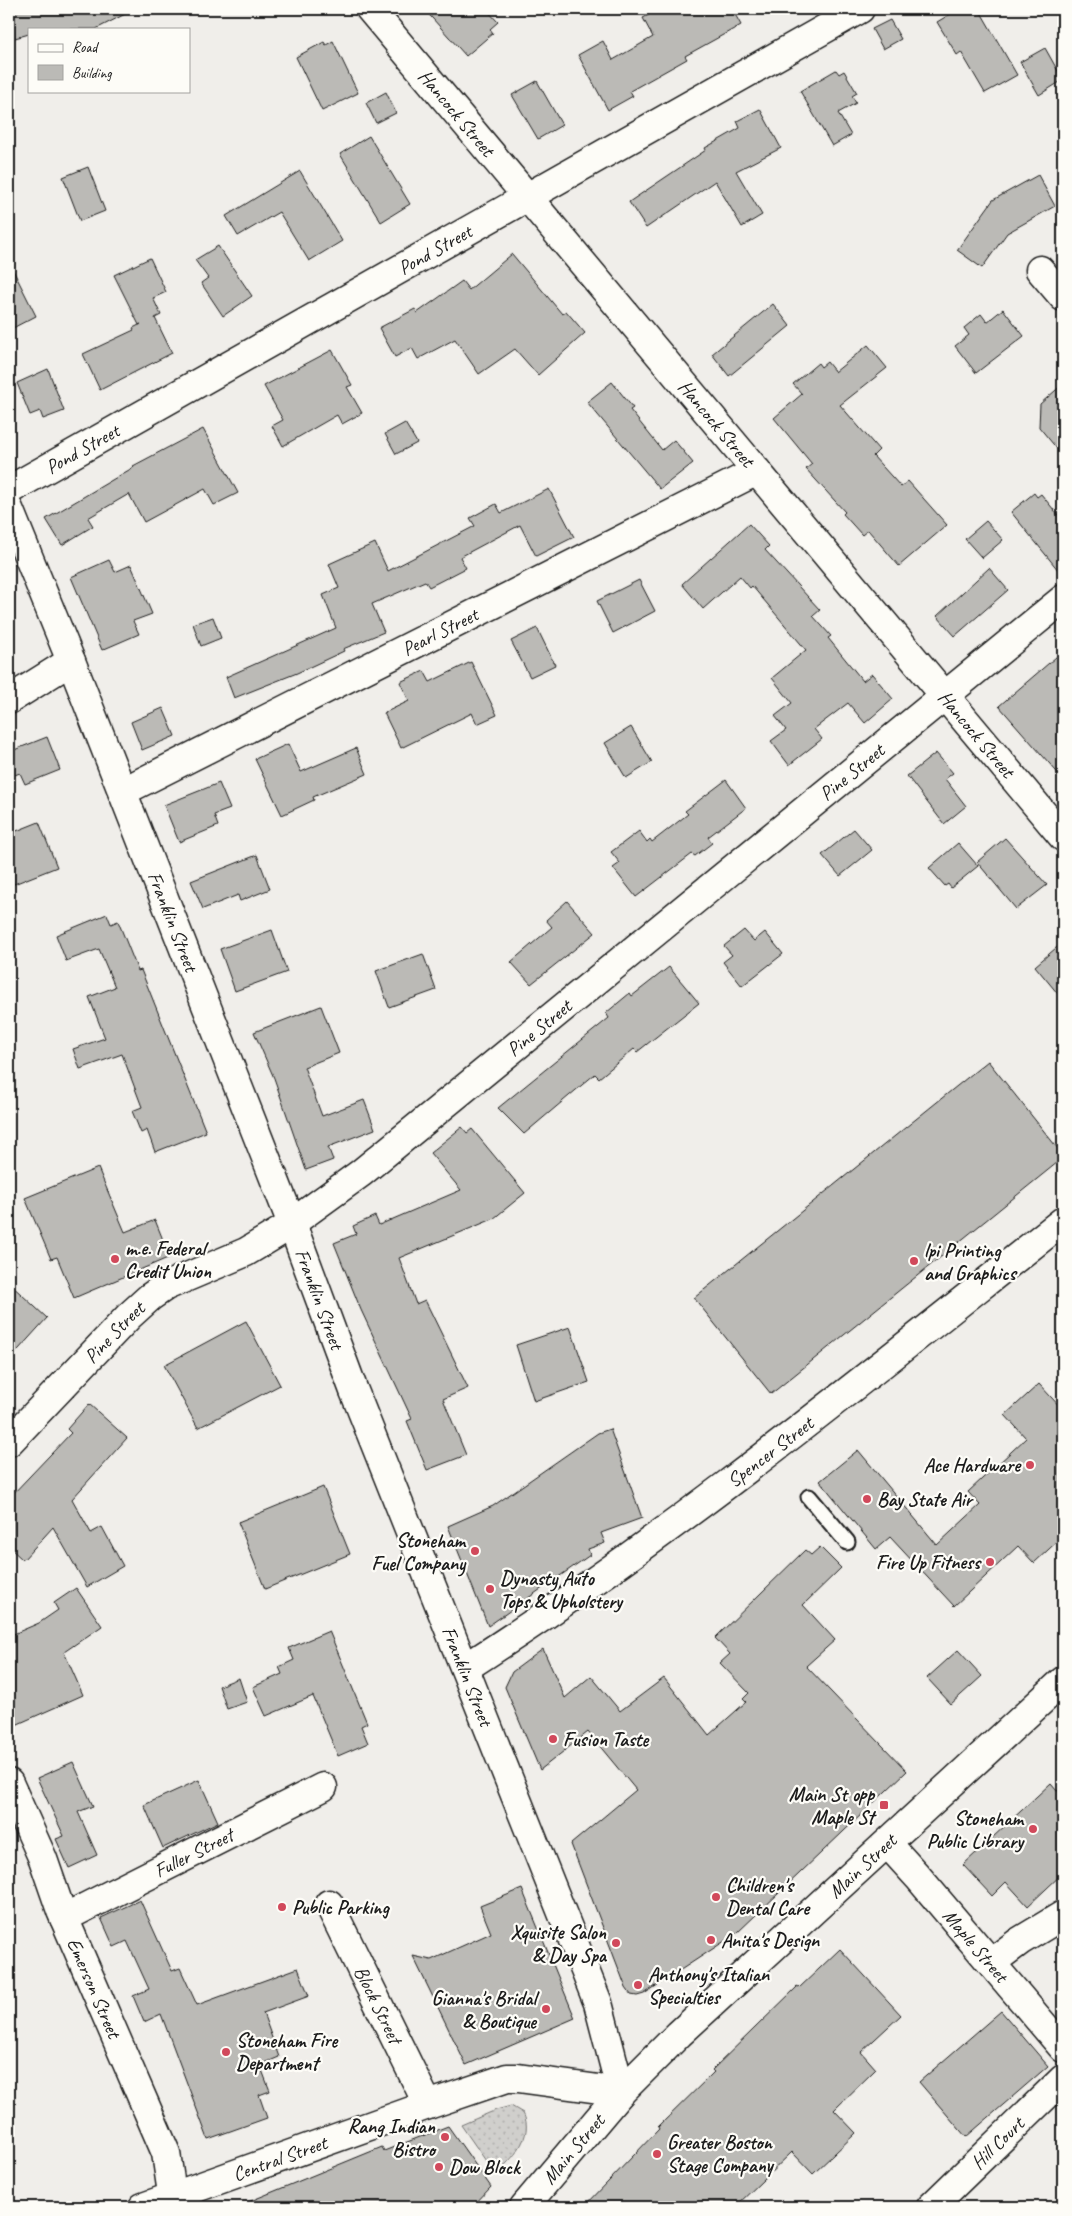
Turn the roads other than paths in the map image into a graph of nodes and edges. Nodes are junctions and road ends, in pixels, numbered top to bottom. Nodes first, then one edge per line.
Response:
1 (370, 9) edge
2 (860, 9) edge
3 (528, 198) junction
4 (1040, 270) dead end
5 (1063, 298) edge
6 (757, 471) junction
7 (9, 490) edge
8 (9, 510) edge
9 (1063, 599) edge
10 (71, 661) junction
11 (946, 696) junction
12 (9, 700) edge
13 (122, 792) junction
14 (1063, 837) edge
15 (1063, 1221) edge
16 (292, 1224) junction
17 (9, 1442) edge
18 (809, 1497) dead end
19 (847, 1542) dead end
20 (465, 1668) junction
21 (1063, 1681) edge
22 (9, 1783) edge
23 (323, 1787) dead end
24 (888, 1844) junction
25 (329, 1904) dead end
26 (1063, 1915) edge
27 (64, 1918) junction
28 (992, 1962) junction
29 (1063, 2048) edge
30 (1063, 2079) edge
31 (621, 2092) junction
32 (428, 2105) junction
33 (173, 2202) edge
34 (143, 2207) edge
35 (524, 2207) edge
36 (931, 2207) edge

1 - 3 street, Hancock Street
2 - 3 street, Pond Street
3 - 6 street, Hancock Street
3 - 7 street, Pond Street
4 - 5 street
6 - 11 street, Hancock Street
6 - 13 street, Pearl Street
8 - 10 street, Franklin Street
9 - 11 street, Pine Street
10 - 12 street
10 - 13 street, Franklin Street
11 - 14 street, Hancock Street
11 - 16 street, Pine Street
13 - 16 street, Franklin Street
15 - 20 street, Spencer Street
16 - 17 street, Pine Street
16 - 20 street, Franklin Street
18 - 19 lane
20 - 31 street, Franklin Street
21 - 24 street, Main Street
22 - 27 street, Emerson Street
23 - 27 street, Fuller Street
24 - 28 street, Maple Street
24 - 31 street, Main Street
25 - 32 street, Block Street
26 - 28 street
27 - 33 street, Emerson Street
28 - 29 street, Maple Street
30 - 36 street, Hill Court
31 - 32 street, Central Street
31 - 35 street, Main Street
32 - 33 street, Central Street
33 - 34 street, Central Street

